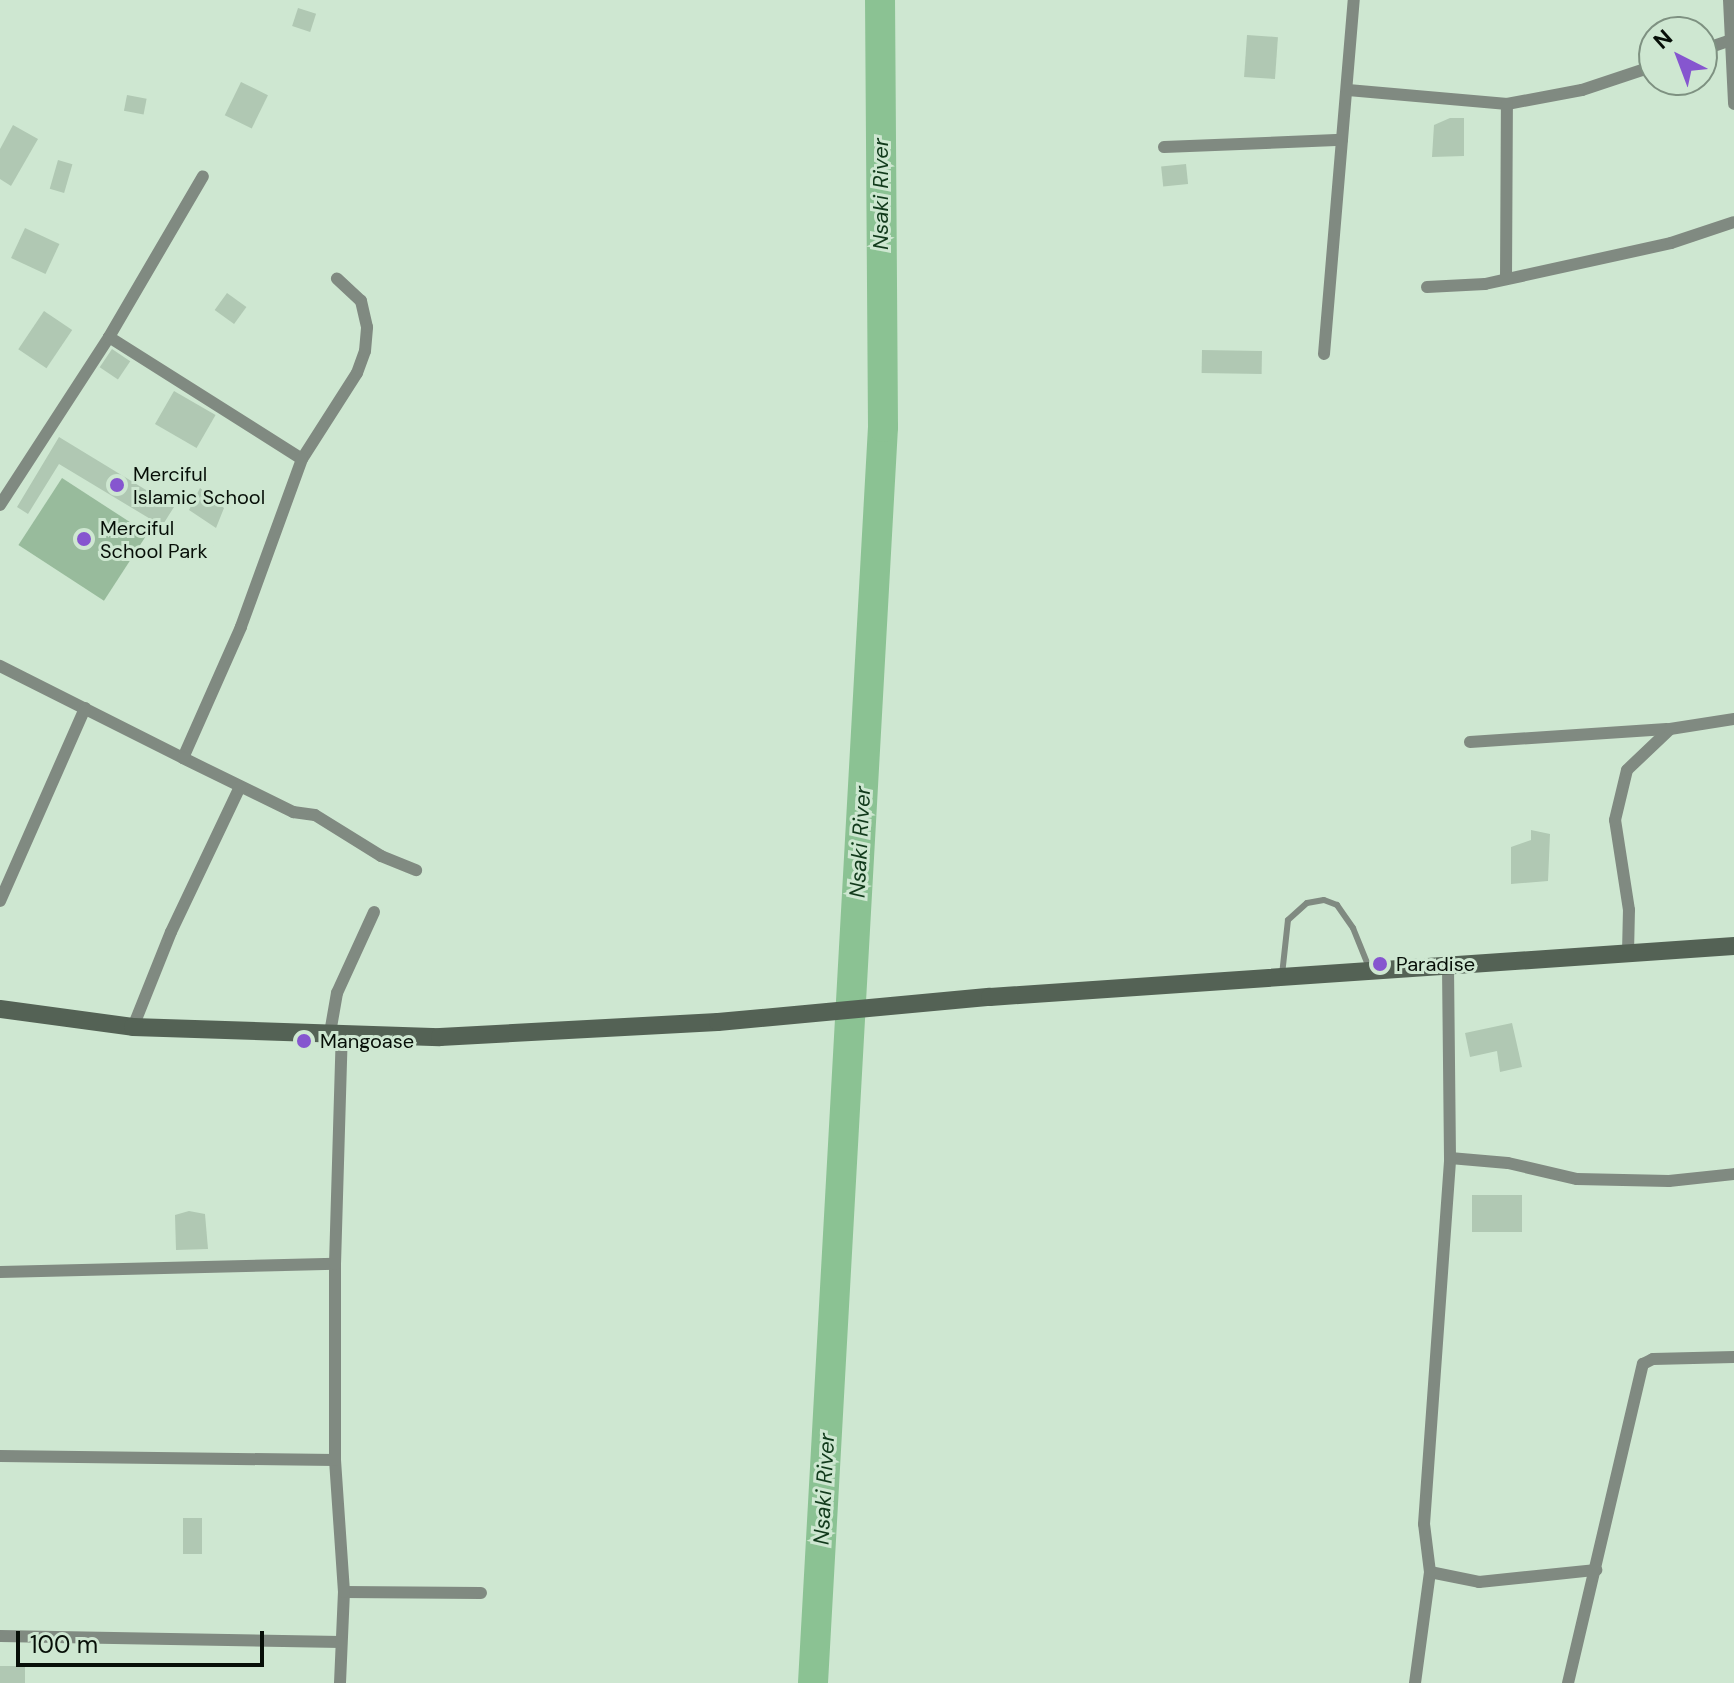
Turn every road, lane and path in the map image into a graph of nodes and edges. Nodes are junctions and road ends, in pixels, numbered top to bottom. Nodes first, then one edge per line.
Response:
1 (1354, 0) edge
2 (1729, 0) edge
3 (1728, 41) junction
4 (1718, 44) edge
5 (1638, 71) edge
6 (1348, 90) junction
7 (1507, 104) junction
8 (1734, 104) edge
9 (1342, 140) junction
10 (1164, 147) dead end
11 (203, 176) dead end
12 (1734, 222) edge
13 (337, 279) dead end
14 (1506, 279) junction
15 (1427, 287) dead end
16 (109, 337) junction
17 (1324, 354) dead end
18 (302, 459) junction
19 (0, 505) edge
20 (0, 666) edge
21 (85, 708) junction
22 (1734, 719) edge
23 (1670, 729) junction
24 (1470, 742) dead end
25 (183, 758) junction
26 (240, 787) junction
27 (416, 870) dead end
28 (0, 901) edge
29 (374, 912) dead end
30 (1734, 946) edge
31 (1628, 953) junction
32 (1448, 968) junction
33 (1371, 973) junction
34 (1281, 979) junction
35 (0, 1009) edge
36 (133, 1027) junction
37 (336, 1033) junction
38 (1450, 1158) junction
39 (1734, 1174) edge
40 (335, 1264) junction
41 (0, 1272) edge
42 (1734, 1357) edge
43 (0, 1456) edge
44 (335, 1460) junction
45 (1596, 1570) junction
46 (1430, 1572) junction
47 (344, 1592) junction
48 (481, 1593) dead end
49 (0, 1636) edge
50 (341, 1642) junction
51 (340, 1683) edge
52 (1415, 1683) edge
53 (1568, 1683) edge

1 - 6 street
2 - 3 street
3 - 4 street
3 - 8 street
5 - 7 street
6 - 7 street
6 - 9 street
7 - 14 street
9 - 10 street
9 - 17 street
11 - 16 street
12 - 14 street
13 - 18 street
14 - 15 street
16 - 18 street
16 - 19 street
18 - 25 street
20 - 21 street
21 - 25 street
21 - 28 street
22 - 23 street
23 - 24 street
23 - 31 street
25 - 26 street
26 - 27 street
26 - 36 street
29 - 37 street
30 - 31 street
31 - 32 street
32 - 33 street
32 - 38 street
33 - 34 street
33 - 34 lane
34 - 37 street
35 - 36 street
36 - 37 street
37 - 40 street
38 - 39 street
38 - 46 street
40 - 41 street
40 - 44 street
42 - 45 street
43 - 44 street
44 - 47 street
45 - 46 street
45 - 53 street
46 - 52 street
47 - 48 street
47 - 50 street
49 - 50 street
50 - 51 street

